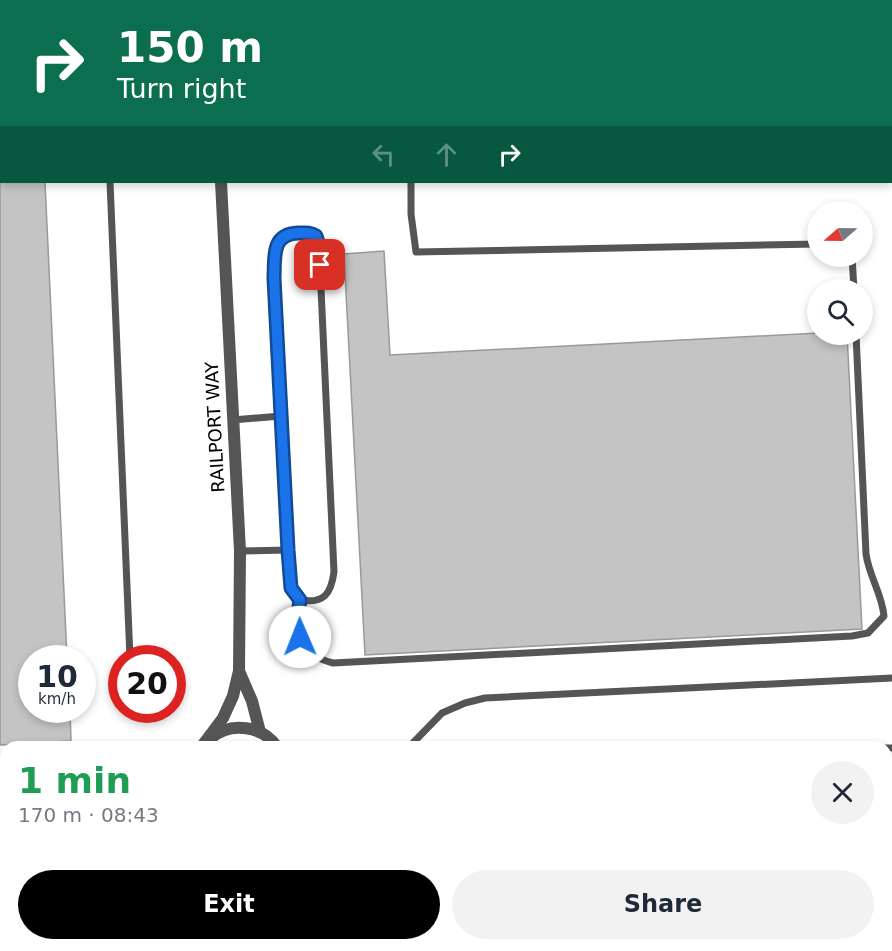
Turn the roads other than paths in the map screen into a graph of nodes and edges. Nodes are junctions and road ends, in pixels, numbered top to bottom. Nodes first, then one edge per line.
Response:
1 (110, 183) edge
2 (221, 183) edge
3 (411, 183) edge
4 (807, 244) edge
5 (856, 345) edge
6 (281, 416) junction
7 (232, 420) junction
8 (288, 550) junction
9 (240, 551) junction
10 (300, 600) junction
11 (129, 645) edge
12 (239, 671) junction
13 (892, 678) edge
14 (260, 732) junction
15 (205, 741) edge
16 (207, 741) edge
17 (271, 741) edge
18 (415, 741) edge

1 - 11 lane
2 - 7 street, RAILPORT WAY
3 - 4 lane
5 - 10 lane
6 - 7 lane
6 - 8 lane
6 - 10 lane
7 - 9 street, RAILPORT WAY
8 - 9 lane
8 - 10 lane
9 - 12 street, RAILPORT WAY
12 - 14 street
12 - 15 street
13 - 18 lane
14 - 16 street
14 - 17 street

